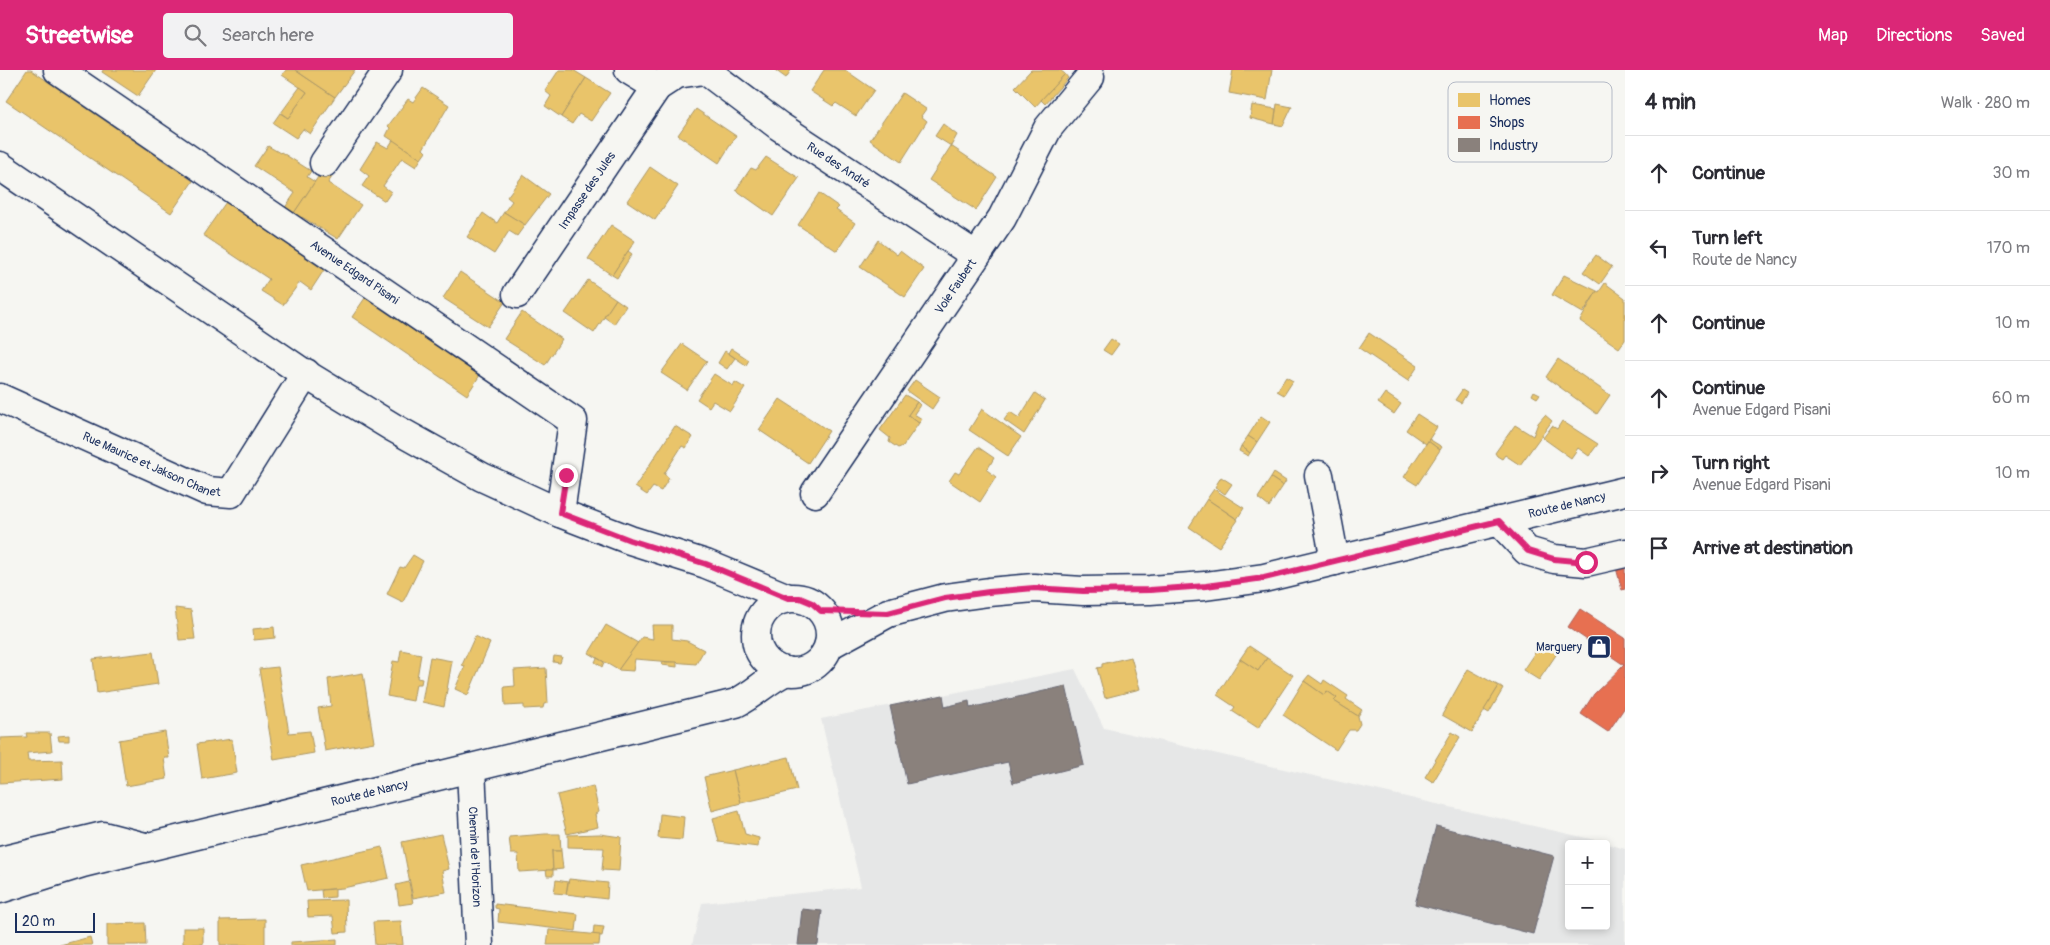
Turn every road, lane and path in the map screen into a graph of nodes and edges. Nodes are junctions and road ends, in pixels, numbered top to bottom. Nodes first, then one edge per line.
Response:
1 (58, 70) edge
2 (388, 70) edge
3 (629, 70) edge
4 (705, 70) edge
5 (1090, 77) dead end
6 (657, 87) junction
7 (324, 163) dead end
8 (0, 166) edge
9 (975, 255) junction
10 (517, 294) dead end
11 (306, 373) junction
12 (0, 398) edge
13 (1320, 475) dead end
14 (1625, 491) edge
15 (815, 493) dead end
16 (560, 513) junction
17 (1499, 521) junction
18 (1625, 553) edge
19 (1335, 561) junction
20 (706, 564) junction
21 (788, 598) junction
22 (821, 611) junction
23 (888, 613) junction
24 (758, 635) junction
25 (829, 645) junction
26 (786, 671) junction
27 (705, 712) junction
28 (471, 768) junction
29 (145, 848) junction
30 (0, 861) edge
31 (36, 877) junction
32 (0, 889) edge
33 (0, 910) edge
34 (479, 945) edge

1 - 16 main road, Avenue Edgard Pisani
2 - 7 main road
3 - 6 main road
4 - 6 main road, Rue des André
4 - 9 main road, Rue des André
5 - 9 main road, Voie Faubert
6 - 10 main road, Impasse des Jules
8 - 11 main road
9 - 15 main road, Voie Faubert
11 - 12 main road, Rue Maurice et Jakson Chanet
11 - 16 main road
13 - 19 main road
14 - 17 main road, Route de Nancy
16 - 20 main road
17 - 18 main road
17 - 19 main road, Route de Nancy
19 - 23 main road, Route de Nancy
20 - 21 main road
20 - 24 main road
21 - 22 main road
21 - 24 main road
22 - 23 main road, Route de Nancy
22 - 25 main road
23 - 25 main road, Route de Nancy
24 - 26 main road
24 - 27 main road, Route de Nancy
25 - 26 main road
26 - 27 main road, Route de Nancy
27 - 28 main road, Route de Nancy
28 - 29 main road, Route de Nancy
28 - 34 main road, Chemin de l'Horizon
29 - 30 main road
29 - 31 main road, Route de Nancy
31 - 32 main road, Route de Nancy
31 - 33 main road, Route de Nancy

